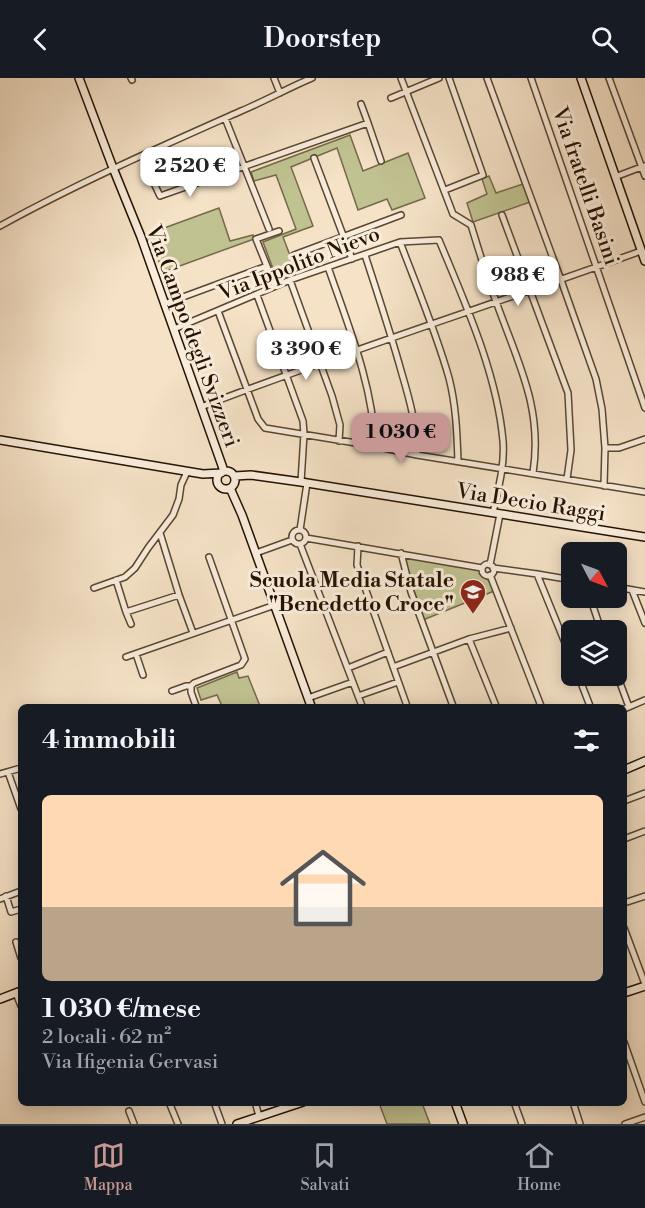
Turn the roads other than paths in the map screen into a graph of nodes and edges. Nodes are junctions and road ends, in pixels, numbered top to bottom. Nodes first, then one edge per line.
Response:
1 (79, 78) edge
2 (274, 78) edge
3 (312, 78) edge
4 (401, 78) edge
5 (439, 78) edge
6 (449, 78) edge
7 (487, 78) edge
8 (531, 78) edge
9 (581, 78) edge
10 (609, 78) edge
11 (407, 92) junction
12 (280, 93) junction
13 (390, 98) dead end
14 (362, 104) dead end
15 (225, 118) junction
16 (368, 123) junction
17 (314, 158) dead end
18 (381, 160) dead end
19 (643, 166) edge
20 (244, 167) junction
21 (113, 168) junction
22 (645, 176) edge
23 (615, 177) junction
24 (153, 181) dead end
25 (444, 190) junction
26 (401, 215) dead end
27 (501, 215) dead end
28 (0, 226) edge
29 (269, 229) dead end
30 (279, 231) dead end
31 (343, 236) junction
32 (400, 242) junction
33 (641, 251) junction
34 (294, 255) dead end
35 (365, 255) junction
36 (352, 259) junction
37 (645, 261) edge
38 (267, 266) junction
39 (328, 267) junction
40 (596, 267) junction
41 (290, 280) junction
42 (561, 280) junction
43 (275, 286) junction
44 (529, 291) junction
45 (257, 295) junction
46 (496, 302) junction
47 (164, 304) junction
48 (219, 311) junction
49 (468, 312) junction
50 (431, 325) junction
51 (174, 329) junction
52 (392, 338) junction
53 (357, 351) junction
54 (319, 364) junction
55 (285, 375) junction
56 (248, 389) junction
57 (201, 407) junction
58 (645, 408) edge
59 (304, 434) junction
60 (645, 439) edge
61 (0, 440) edge
62 (339, 441) junction
63 (375, 446) junction
64 (605, 448) junction
65 (417, 455) junction
66 (458, 461) junction
67 (502, 468) junction
68 (187, 472) junction
69 (222, 472) junction
70 (533, 473) junction
71 (203, 474) junction
72 (235, 476) junction
73 (567, 479) junction
74 (304, 482) junction
75 (219, 484) junction
76 (604, 486) junction
77 (230, 488) junction
78 (645, 492) edge
79 (496, 513) junction
80 (300, 530) junction
81 (160, 533) junction
82 (645, 537) edge
83 (306, 538) junction
84 (292, 540) junction
85 (300, 544) junction
86 (358, 546) junction
87 (256, 553) junction
88 (401, 553) junction
89 (209, 557) dead end
90 (491, 567) junction
91 (482, 568) junction
92 (537, 574) junction
93 (490, 575) junction
94 (561, 578) edge
95 (116, 580) junction
96 (94, 588) dead end
97 (627, 589) edge
98 (632, 590) junction
99 (645, 592) edge
100 (179, 595) junction
101 (274, 605) junction
102 (126, 612) junction
103 (231, 620) junction
104 (645, 623) edge
105 (131, 624) dead end
106 (511, 628) junction
107 (193, 633) junction
108 (561, 633) edge
109 (469, 639) junction
110 (388, 652) junction
111 (432, 653) junction
112 (136, 654) junction
113 (126, 657) dead end
114 (393, 667) junction
115 (348, 668) junction
116 (143, 675) dead end
117 (353, 682) junction
118 (398, 682) junction
119 (191, 686) junction
120 (582, 686) edge
121 (620, 686) edge
122 (172, 691) dead end
123 (358, 696) junction
124 (308, 698) junction
125 (645, 700) edge
126 (195, 704) edge
127 (310, 704) edge
128 (361, 704) edge
129 (406, 704) edge
130 (452, 704) edge
131 (495, 704) edge
132 (540, 704) edge
133 (589, 704) edge
134 (626, 704) edge
135 (627, 708) edge
136 (645, 761) edge
137 (18, 769) edge
138 (627, 769) edge
139 (8, 772) junction
140 (0, 774) edge
141 (645, 793) edge
142 (18, 800) edge
143 (627, 800) edge
144 (645, 831) edge
145 (627, 838) edge
146 (18, 892) edge
147 (2, 896) edge
148 (645, 896) edge
149 (627, 902) edge
150 (18, 910) edge
151 (627, 936) edge
152 (16, 942) dead end
153 (18, 948) edge
154 (645, 985) edge
155 (18, 992) edge
156 (627, 992) edge
157 (0, 999) edge
158 (627, 1051) edge
159 (645, 1102) edge
160 (171, 1106) edge
161 (215, 1106) edge
162 (256, 1106) edge
163 (286, 1106) edge
164 (456, 1106) edge
165 (515, 1106) edge
166 (574, 1106) edge
167 (129, 1111) dead end
168 (259, 1116) junction
169 (645, 1117) edge
170 (134, 1124) edge
171 (178, 1124) edge
172 (222, 1124) edge
173 (239, 1124) edge
174 (463, 1124) edge
175 (522, 1124) edge
176 (580, 1124) edge
177 (625, 1124) edge

1 - 21 main road, Via Campo degli Svizzeri
2 - 12 street
3 - 12 street
4 - 11 street
5 - 11 street
6 - 25 street
7 - 42 street
8 - 40 street, Via fratelli Basini
9 - 23 main road
10 - 19 street
11 - 13 street
11 - 25 street
12 - 15 street
14 - 16 street
15 - 20 street
15 - 21 street
16 - 18 street
16 - 20 street
17 - 31 street
19 - 22 street
19 - 23 street
20 - 24 street
20 - 29 street
21 - 28 street
21 - 47 main road, Via Campo degli Svizzeri
23 - 33 main road
25 - 46 street
26 - 31 street
27 - 44 street
30 - 38 street
31 - 34 street
31 - 36 street
32 - 35 street, Via Ippolito Nievo
32 - 49 street, Via Ippolito Nievo
32 - 50 street
33 - 37 main road
33 - 40 street
35 - 36 street, Via Ippolito Nievo
35 - 52 street
36 - 39 street, Via Ippolito Nievo
38 - 43 street
38 - 47 street
39 - 41 street, Via Ippolito Nievo
39 - 53 street
40 - 42 street
40 - 58 street, Via fratelli Basini
41 - 43 street, Via Ippolito Nievo
41 - 54 street
42 - 44 street
42 - 64 street
43 - 45 street, Via Ippolito Nievo
44 - 46 street
44 - 73 street
45 - 48 street, Via Ippolito Nievo
45 - 55 street
46 - 49 street
46 - 70 street
47 - 51 main road, Via Campo degli Svizzeri
48 - 51 street, Via Ippolito Nievo
48 - 56 street
49 - 50 street
49 - 67 street
50 - 52 street
50 - 66 street
51 - 57 main road, Via Campo degli Svizzeri
52 - 53 street
52 - 65 street
53 - 54 street
53 - 63 street
54 - 55 street
54 - 62 street
55 - 56 street
55 - 59 street
56 - 57 street
56 - 59 street
57 - 69 main road, Via Campo degli Svizzeri
59 - 62 street
59 - 74 street
60 - 64 street
61 - 68 main road
62 - 63 street
63 - 65 street
64 - 76 street
65 - 66 street
66 - 67 street
67 - 70 street
67 - 79 street
68 - 71 main road
68 - 81 street
69 - 71 main road
69 - 72 main road
69 - 75 main road
70 - 73 street
71 - 75 main road
72 - 74 main road, Via Decio Raggi
72 - 77 main road
73 - 76 street
74 - 79 main road, Via Decio Raggi
74 - 80 street
75 - 77 main road
76 - 78 street
77 - 87 main road
79 - 82 main road, Via Decio Raggi
79 - 90 street
80 - 83 street
80 - 84 street
81 - 95 street
81 - 100 street
83 - 85 street
83 - 86 street
84 - 85 street
84 - 87 street
85 - 115 street
86 - 88 street
86 - 110 street
87 - 101 main road
88 - 91 street
88 - 111 street
89 - 103 street
90 - 91 street
90 - 92 street
90 - 93 street
91 - 93 street
92 - 94 street
92 - 108 street
93 - 106 street
95 - 96 street
95 - 102 street
97 - 98 street
98 - 99 street
98 - 104 street
100 - 102 street
100 - 107 street
101 - 103 street
101 - 124 main road
102 - 105 street
103 - 107 street
103 - 119 street
106 - 109 street
106 - 132 street
107 - 112 street
109 - 111 street
109 - 131 street
110 - 114 street
110 - 115 street
111 - 114 street
111 - 130 street
112 - 113 street
112 - 116 street
114 - 118 street
115 - 117 street
117 - 123 street
117 - 124 street
118 - 123 street
118 - 129 street
119 - 122 street
119 - 126 street
120 - 133 street
121 - 134 street
123 - 128 street
124 - 127 main road
125 - 135 street
136 - 138 main road
137 - 139 street
139 - 140 street
139 - 142 street
141 - 143 street
144 - 145 street
146 - 147 street
147 - 150 street
148 - 149 street
151 - 154 street
152 - 153 street
154 - 156 main road
155 - 157 main road
158 - 159 street
160 - 171 street
161 - 172 street
162 - 168 street
163 - 168 main road
164 - 174 main road
165 - 175 street
166 - 176 street
167 - 170 street
168 - 173 main road
169 - 177 street

